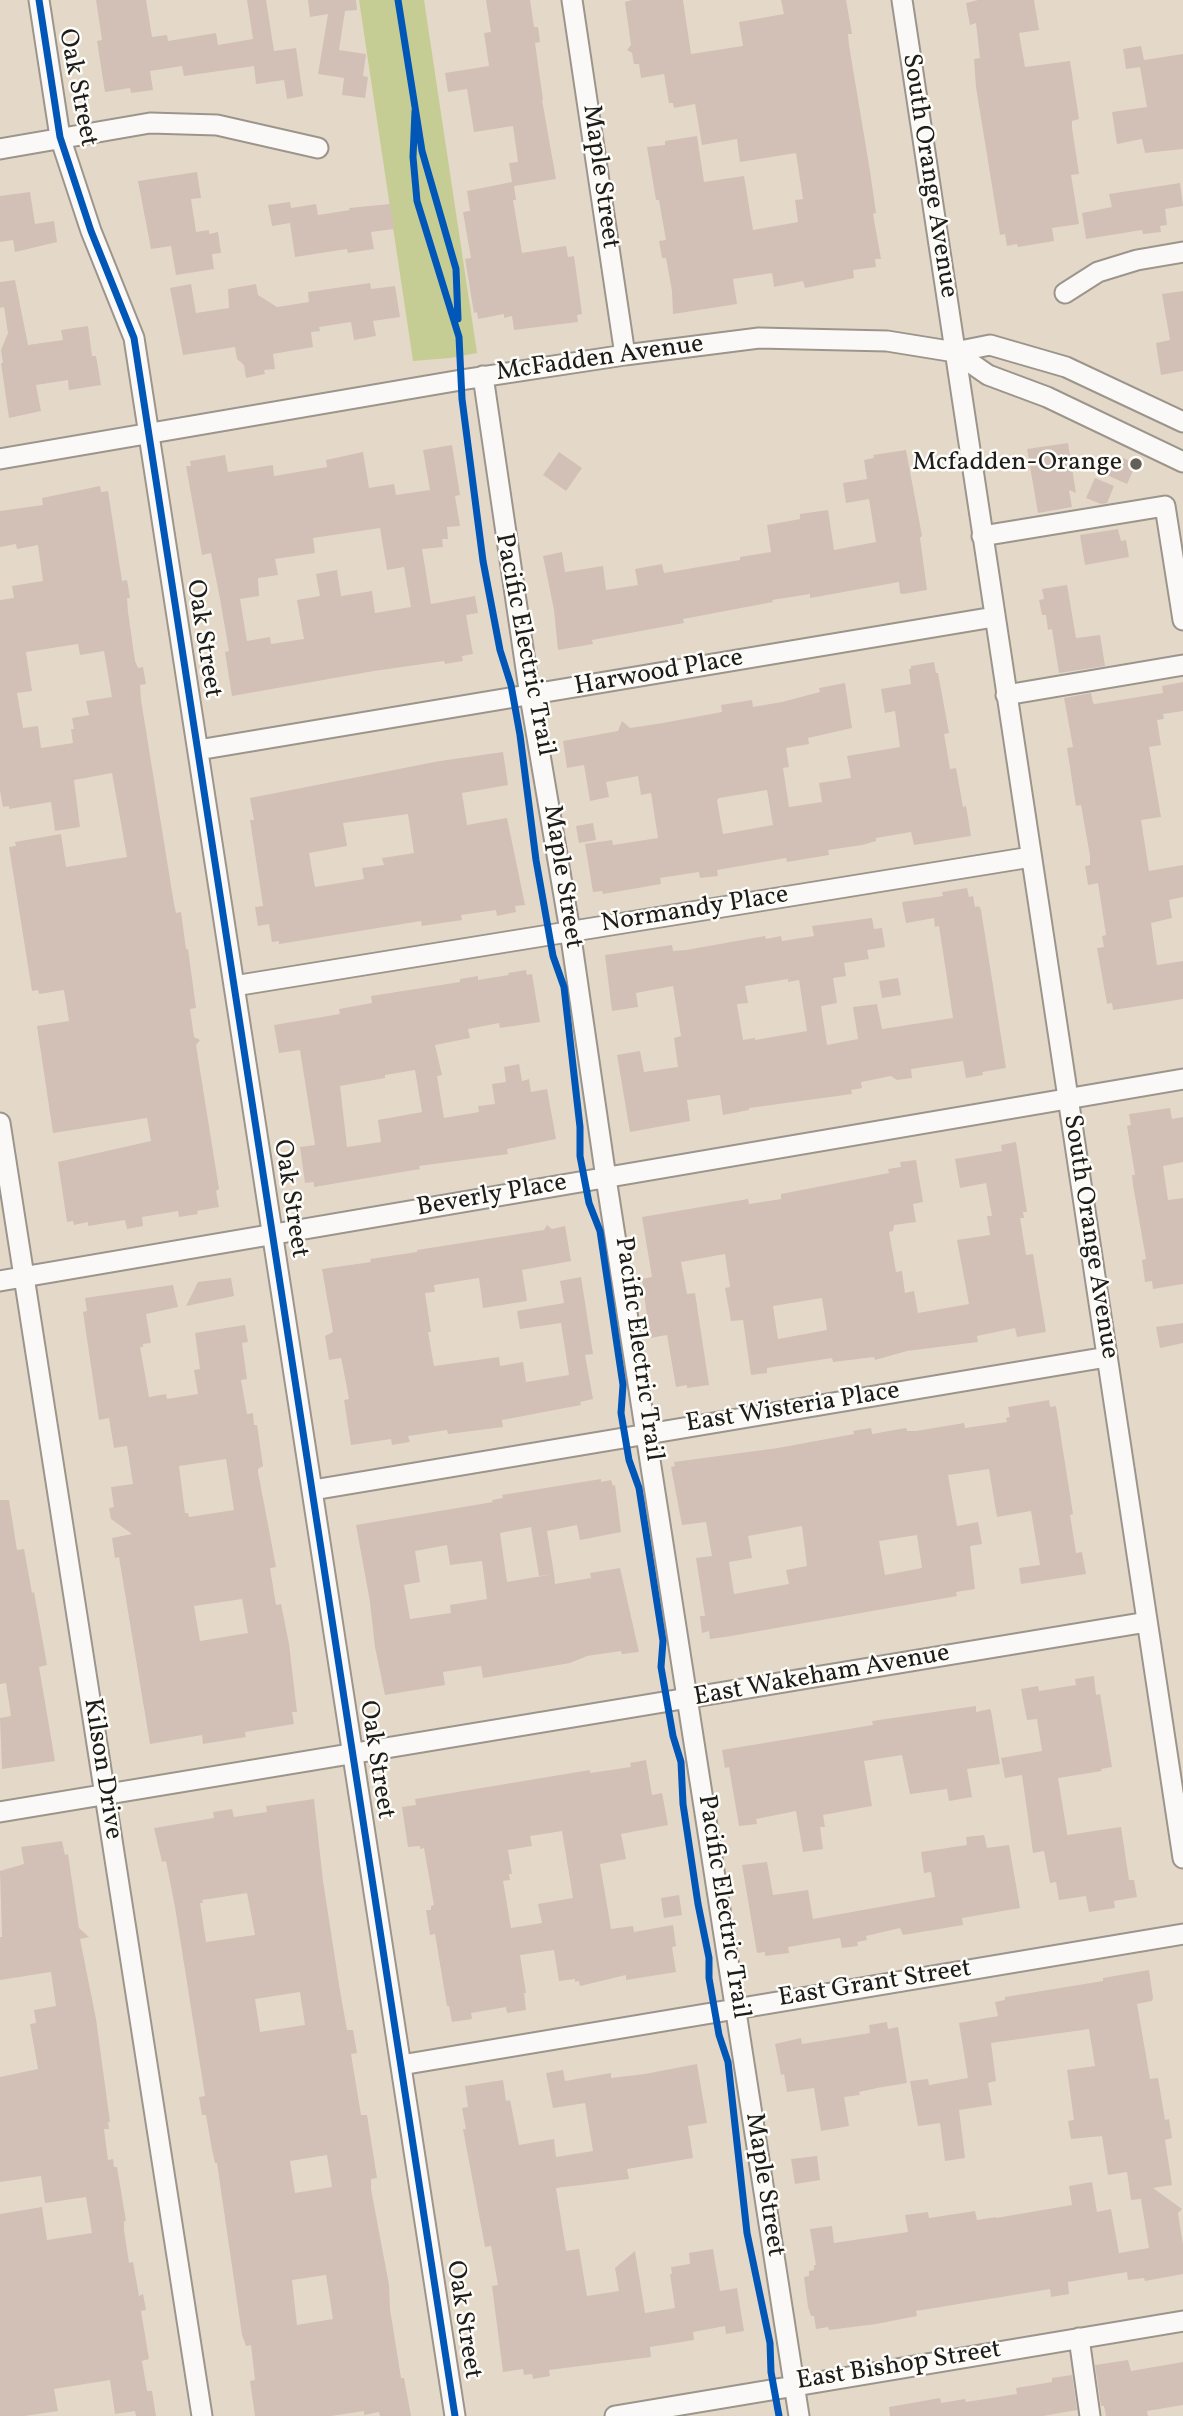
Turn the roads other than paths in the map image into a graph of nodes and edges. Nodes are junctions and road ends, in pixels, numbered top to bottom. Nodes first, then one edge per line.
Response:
1 (39, 0) edge
2 (572, 0) edge
3 (902, 0) edge
4 (60, 137) junction
5 (0, 149) edge
6 (318, 149) dead end
7 (1183, 252) edge
8 (1065, 293) dead end
9 (955, 352) junction
10 (625, 355) junction
11 (483, 376) junction
12 (1183, 422) edge
13 (149, 432) junction
14 (0, 459) edge
15 (1183, 462) edge
16 (982, 536) junction
17 (994, 617) junction
18 (1183, 620) edge
19 (1183, 664) edge
20 (1006, 695) junction
21 (530, 696) junction
22 (198, 750) junction
23 (1031, 857) junction
24 (570, 931) junction
25 (234, 986) junction
26 (1183, 1079) edge
27 (1068, 1099) junction
28 (0, 1123) edge
29 (606, 1178) junction
30 (273, 1235) junction
31 (24, 1277) junction
32 (0, 1281) edge
33 (1107, 1357) junction
34 (648, 1433) junction
35 (313, 1490) junction
36 (1147, 1622) junction
37 (688, 1699) junction
38 (353, 1754) junction
39 (105, 1794) junction
40 (0, 1812) edge
41 (1183, 1858) edge
42 (1183, 1934) edge
43 (736, 2008) junction
44 (401, 2065) junction
45 (1183, 2320) edge
46 (1079, 2338) junction
47 (794, 2384) junction
48 (202, 2416) edge
49 (455, 2416) edge
50 (615, 2416) edge
51 (799, 2416) edge
52 (1090, 2416) edge

1 - 4 street, Oak Street
2 - 10 street, Maple Street
3 - 9 street, South Orange Avenue
4 - 5 street
4 - 6 street
4 - 13 street, Oak Street
7 - 8 street
9 - 10 street, McFadden Avenue
9 - 12 street, McFadden Avenue
9 - 15 street, McFadden Avenue
9 - 16 street, South Orange Avenue
10 - 11 street, McFadden Avenue
11 - 13 street, McFadden Avenue
11 - 21 street, Maple Street
13 - 14 street, McFadden Avenue
13 - 22 street, Oak Street
16 - 17 street, South Orange Avenue
16 - 18 street
17 - 20 street, South Orange Avenue
17 - 21 street, Harwood Place
19 - 20 street
20 - 23 street, South Orange Avenue
21 - 22 street, Harwood Place
21 - 24 street, Maple Street
22 - 25 street, Oak Street
23 - 24 street, Normandy Place
23 - 27 street, South Orange Avenue
24 - 25 street, Normandy Place
24 - 29 street, Maple Street
25 - 30 street, Oak Street
26 - 27 street, Beverly Place
27 - 29 street, Beverly Place
27 - 33 street, South Orange Avenue
28 - 31 street, Kilson Drive
29 - 30 street, Beverly Place
29 - 34 street, Maple Street
30 - 31 street, Beverly Place
30 - 35 street, Oak Street
31 - 32 street, Beverly Place
31 - 39 street, Kilson Drive
33 - 34 street, East Wisteria Place
33 - 36 street, South Orange Avenue
34 - 35 street, East Wisteria Place
34 - 37 street, Maple Street
35 - 38 street, Oak Street
36 - 37 street, East Wakeham Avenue
36 - 41 street, South Orange Avenue
37 - 38 street, East Wakeham Avenue
37 - 43 street, Maple Street
38 - 39 street, East Wakeham Avenue
38 - 44 street, Oak Street
39 - 40 street, East Wakeham Avenue
39 - 48 street, Kilson Drive
42 - 43 street, East Grant Street
43 - 44 street, East Grant Street
43 - 47 street, Maple Street
44 - 49 street, Oak Street
45 - 46 street, East Bishop Street
46 - 47 street, East Bishop Street
46 - 52 street
47 - 50 street, East Bishop Street
47 - 51 street, Maple Street

